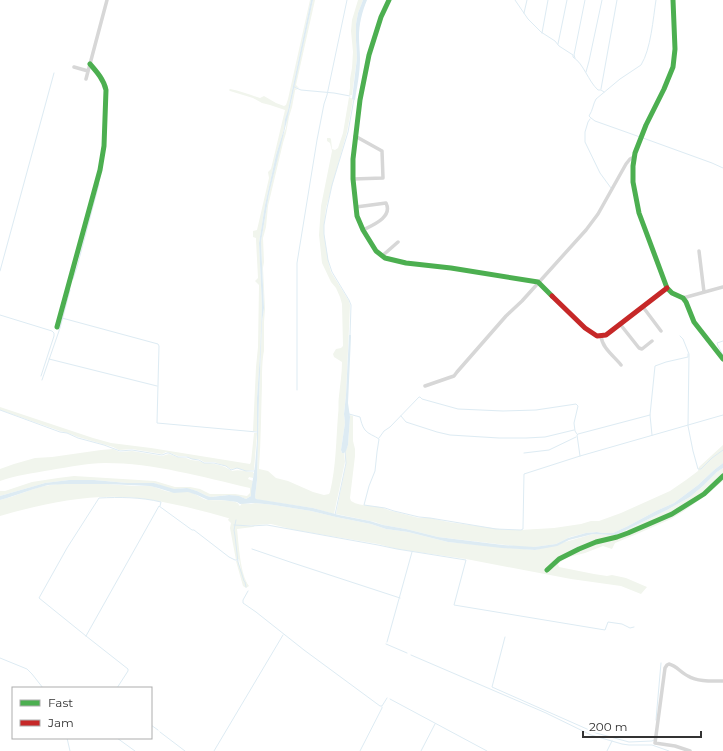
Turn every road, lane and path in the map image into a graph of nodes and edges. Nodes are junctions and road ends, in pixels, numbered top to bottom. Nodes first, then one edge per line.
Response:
1 (107, 0) edge
2 (389, 0) edge
3 (673, 0) edge
4 (90, 64) junction
5 (74, 67) dead end
6 (88, 71) junction
7 (86, 79) dead end
8 (355, 136) junction
9 (634, 157) junction
10 (353, 179) junction
11 (356, 207) junction
12 (363, 230) junction
13 (398, 242) dead end
14 (699, 251) dead end
15 (382, 256) junction
16 (538, 282) junction
17 (723, 287) edge
18 (667, 288) junction
19 (704, 292) junction
20 (683, 298) junction
21 (643, 307) junction
22 (620, 324) junction
23 (57, 327) dead end
24 (662, 331) dead end
25 (601, 336) junction
26 (652, 342) dead end
27 (723, 359) edge
28 (621, 364) dead end
29 (425, 386) dead end
30 (723, 476) edge
31 (547, 570) dead end
32 (723, 681) edge
33 (690, 751) edge

1 - 4 street
2 - 8 street
3 - 9 street
4 - 6 street
4 - 23 street
5 - 6 street
6 - 7 street
8 - 10 street
8 - 10 street
9 - 16 street
9 - 18 street
10 - 11 street
11 - 12 street
11 - 12 street
12 - 15 street
13 - 15 street
14 - 19 street
15 - 16 street
16 - 25 street
16 - 29 street
17 - 19 street
18 - 20 street
18 - 21 street
19 - 20 street
20 - 27 street
21 - 22 street
21 - 24 street
22 - 25 street
22 - 26 street
25 - 28 street
30 - 31 street
32 - 33 street

